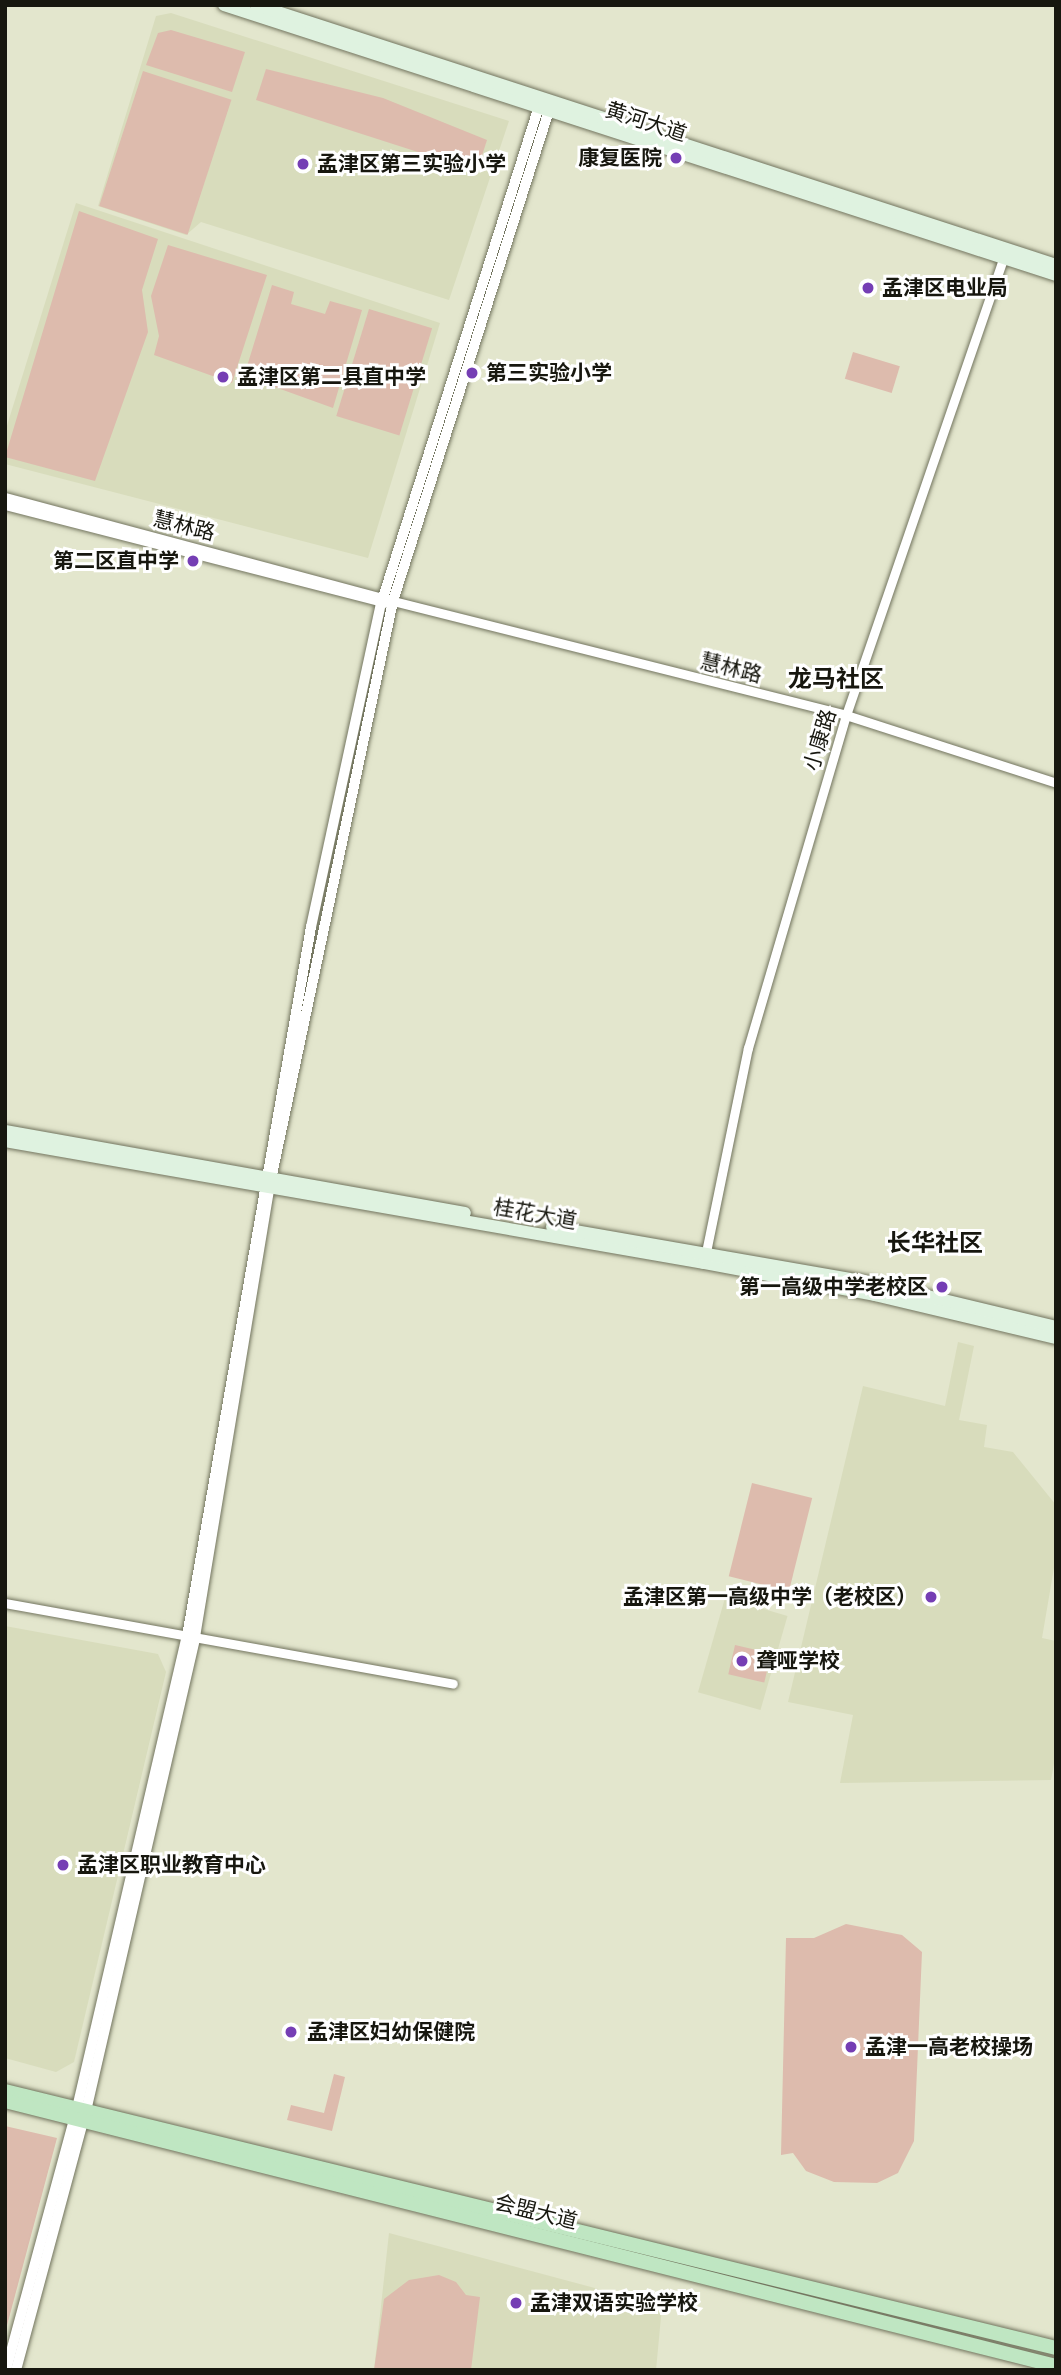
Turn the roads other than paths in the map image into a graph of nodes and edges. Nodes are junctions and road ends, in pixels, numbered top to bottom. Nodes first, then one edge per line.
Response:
1 (224, 5) edge
2 (256, 5) edge
3 (545, 105) junction
4 (1007, 249) junction
5 (1056, 265) edge
6 (1056, 275) edge
7 (5, 498) edge
8 (5, 505) edge
9 (386, 600) junction
10 (845, 715) junction
11 (1056, 783) edge
12 (5, 1131) edge
13 (5, 1141) edge
14 (267, 1183) junction
15 (706, 1252) junction
16 (1056, 1327) edge
17 (1056, 1338) edge
18 (5, 1603) edge
19 (191, 1636) junction
20 (453, 1684) dead end
21 (5, 2091) edge
22 (5, 2101) edge
23 (80, 2114) junction
24 (1056, 2348) edge
25 (1056, 2366) edge
26 (6, 2370) edge
27 (16, 2370) edge

1 - 3 main road, 黄河大道
2 - 3 main road, 黄河大道
3 - 4 main road, 黄河大道
3 - 6 main road, 黄河大道
3 - 9 street
4 - 5 main road, 黄河大道
4 - 10 street, 小康路
7 - 9 street, 慧林路
8 - 9 street, 慧林路
9 - 10 street, 慧林路
9 - 14 street
10 - 11 street, 慧林路
10 - 15 street, 小康路
12 - 14 main road, 桂花大道
13 - 14 main road, 桂花大道
14 - 15 main road, 桂花大道
14 - 17 main road, 桂花大道
14 - 19 street
15 - 16 main road, 桂花大道
18 - 19 street
19 - 20 street
19 - 23 street
21 - 23 main road, 会盟大道
22 - 23 main road, 会盟大道
23 - 24 main road, 会盟大道
23 - 25 main road, 会盟大道
23 - 26 street
23 - 27 street

